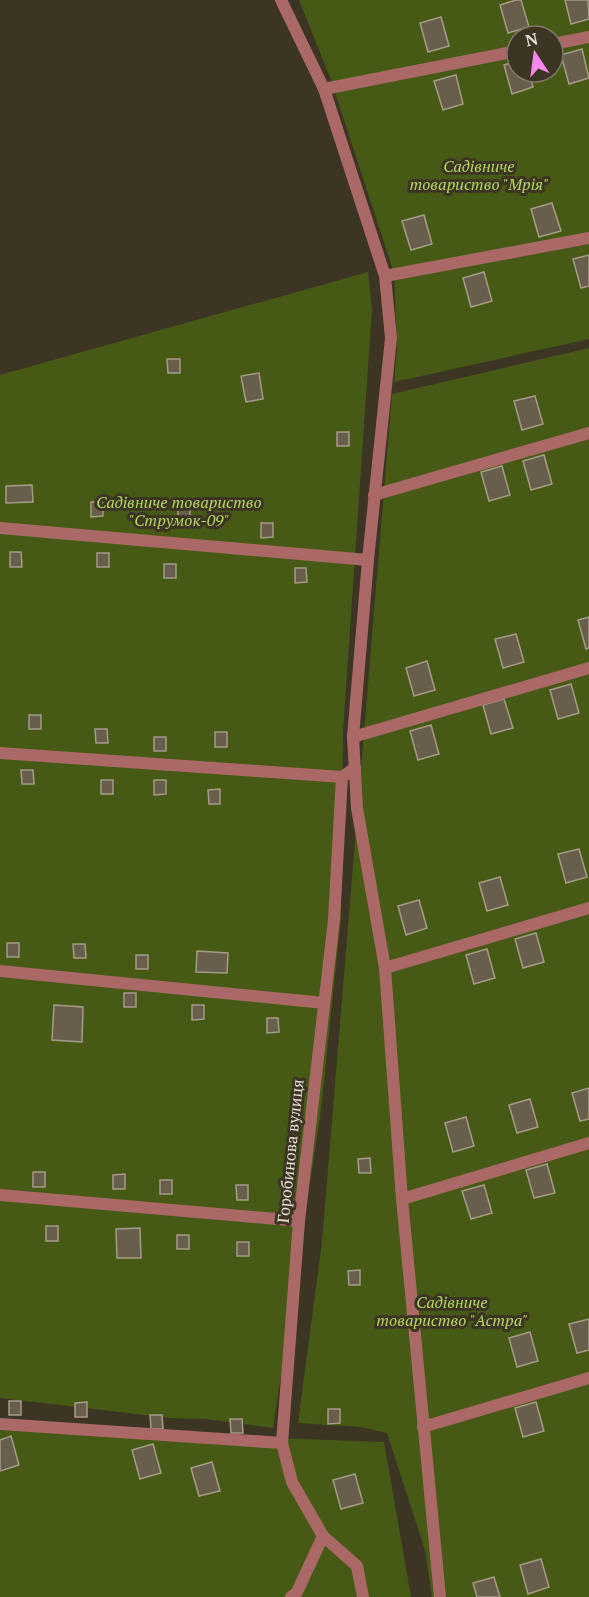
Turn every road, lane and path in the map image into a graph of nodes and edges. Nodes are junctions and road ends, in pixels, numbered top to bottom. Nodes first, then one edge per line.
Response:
1 (280, 0) edge
2 (589, 37) edge
3 (565, 42) edge
4 (505, 53) edge
5 (324, 88) junction
6 (589, 238) edge
7 (385, 276) junction
8 (589, 433) edge
9 (374, 495) junction
10 (0, 528) edge
11 (368, 560) junction
12 (589, 668) edge
13 (353, 737) junction
14 (0, 753) edge
15 (355, 768) junction
16 (342, 777) junction
17 (589, 908) edge
18 (385, 968) junction
19 (0, 971) edge
20 (324, 1003) junction
21 (589, 1143) edge
22 (0, 1195) edge
23 (402, 1199) junction
24 (298, 1221) junction
25 (589, 1377) edge
26 (0, 1424) edge
27 (423, 1427) junction
28 (282, 1443) junction
29 (323, 1536) junction
30 (291, 1597) edge
31 (363, 1597) edge
32 (440, 1597) edge

1 - 5 street
2 - 3 street
4 - 5 street
5 - 7 street
6 - 7 street
7 - 9 street
8 - 9 street
9 - 11 street
10 - 11 street
11 - 13 street
12 - 13 street
13 - 15 street
14 - 16 street
15 - 16 street
15 - 18 street
16 - 20 street, Горобинова вулиця
17 - 18 street
18 - 23 street
19 - 20 street
20 - 24 street, Горобинова вулиця
21 - 23 street
22 - 24 street
23 - 27 street
24 - 28 street, Горобинова вулиця
25 - 27 street
26 - 28 street
27 - 32 street
28 - 29 street, Горобинова вулиця
29 - 30 street
29 - 31 street, Горобинова вулиця

